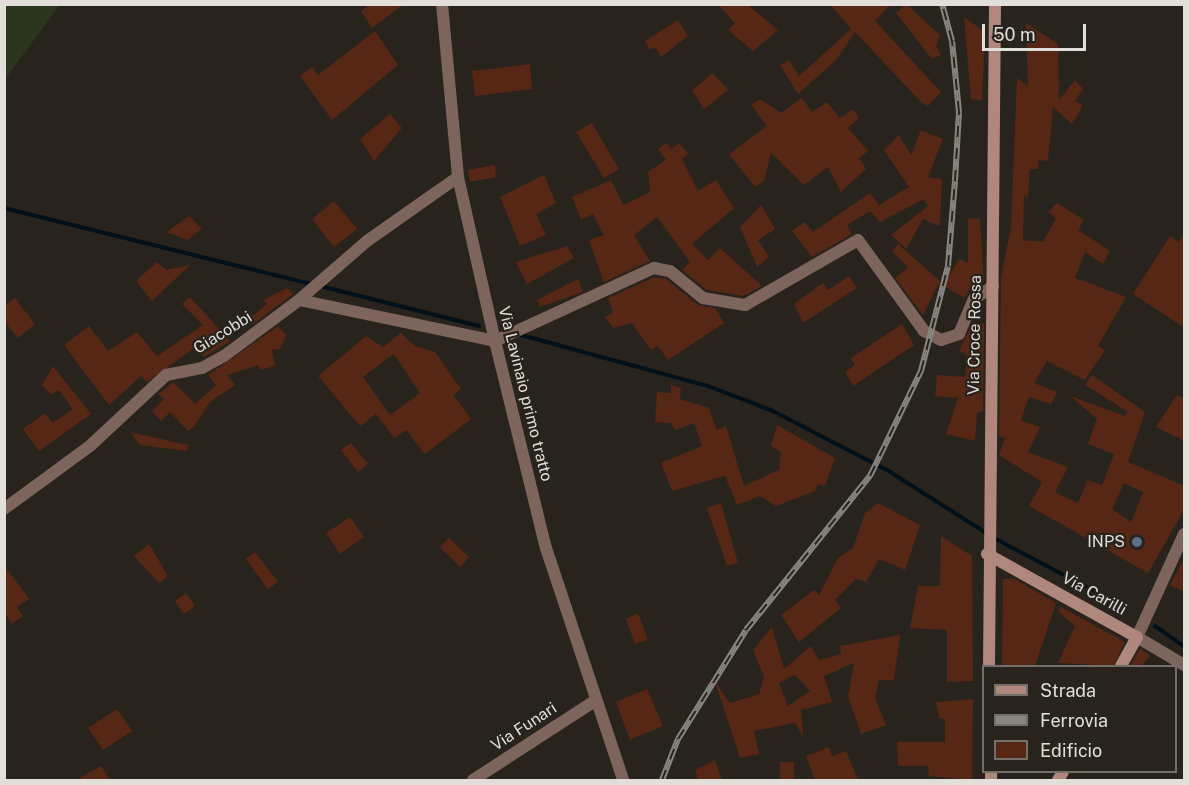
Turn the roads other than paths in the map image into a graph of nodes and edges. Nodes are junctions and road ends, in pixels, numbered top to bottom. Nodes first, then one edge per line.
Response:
1 (442, 4) edge
2 (995, 4) edge
3 (458, 177) junction
4 (993, 286) junction
5 (304, 296) junction
6 (495, 341) junction
7 (4, 509) edge
8 (1185, 534) edge
9 (987, 550) junction
10 (1137, 637) junction
11 (989, 665) edge
12 (1121, 665) edge
13 (1185, 665) edge
14 (593, 702) junction
15 (472, 780) edge
16 (622, 780) edge

1 - 3 street, Via Lavinaio primo tratto
2 - 4 main road, Via Croce Rossa
3 - 5 street, Giacobbi
3 - 6 street, Via Lavinaio primo tratto
4 - 6 street
4 - 9 main road, Via Croce Rossa
5 - 6 street
5 - 7 street, Giacobbi
6 - 14 street, Via Lavinaio primo tratto
8 - 10 street
9 - 10 main road, Via Carilli
9 - 11 main road, Via Croce Rossa
10 - 12 main road
10 - 13 street, Via Carilli
14 - 15 street, Via Funari
14 - 16 street, Via Lavinaio primo tratto

